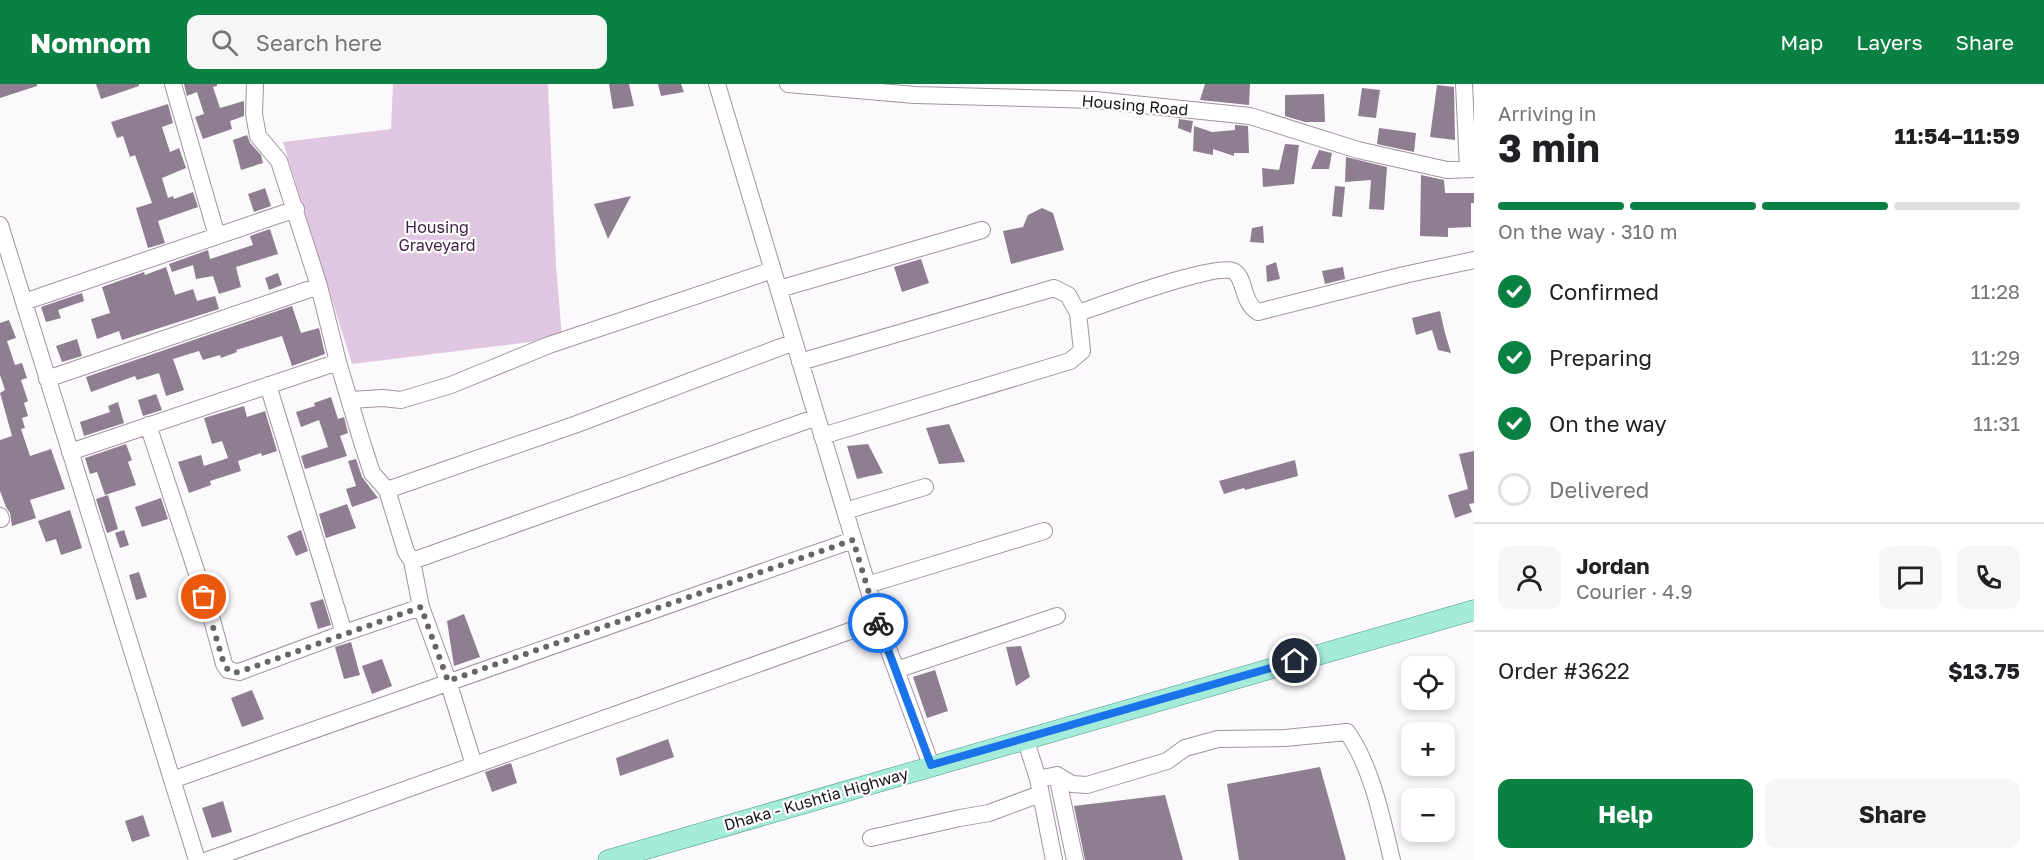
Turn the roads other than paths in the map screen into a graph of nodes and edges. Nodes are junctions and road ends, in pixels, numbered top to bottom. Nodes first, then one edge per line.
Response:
1 (173, 84) edge
2 (255, 84) edge
3 (717, 84) edge
4 (788, 84) edge
5 (1464, 84) edge
6 (1471, 169) edge
7 (296, 209) junction
8 (0, 225) edge
9 (982, 230) dead end
10 (217, 236) junction
11 (1474, 260) edge
12 (773, 270) junction
13 (319, 286) junction
14 (778, 289) junction
15 (24, 302) junction
16 (1078, 313) junction
17 (794, 342) junction
18 (338, 362) junction
19 (800, 362) junction
20 (48, 379) junction
21 (268, 385) junction
22 (350, 400) junction
23 (817, 417) junction
24 (148, 425) junction
25 (822, 436) junction
26 (70, 452) junction
27 (925, 487) dead end
28 (387, 490) junction
29 (845, 511) junction
30 (1044, 531) dead end
31 (853, 540) junction
32 (412, 561) junction
33 (867, 585) junction
34 (421, 607) junction
35 (1474, 610) edge
36 (1057, 616) dead end
37 (878, 621) junction
38 (344, 633) junction
39 (896, 670) junction
40 (448, 681) junction
41 (1025, 738) junction
42 (474, 765) junction
43 (931, 765) junction
44 (1057, 775) junction
45 (172, 780) junction
46 (1039, 787) junction
47 (871, 838) dead end
48 (196, 860) edge
49 (208, 860) edge
50 (608, 860) edge
51 (1054, 860) edge
52 (1075, 860) edge
53 (1392, 860) edge

1 - 10 street
2 - 7 street
3 - 12 street
4 - 6 street, Housing Road
5 - 6 street
7 - 10 street
7 - 13 street
8 - 15 street
9 - 14 street
10 - 15 street
11 - 16 street
12 - 14 street
12 - 22 street
13 - 18 street
13 - 20 street
14 - 17 street
15 - 20 street
16 - 19 street
16 - 25 street
17 - 19 street
17 - 28 street
18 - 21 street
18 - 22 street
19 - 23 street
20 - 26 street
21 - 24 street
21 - 38 street
22 - 28 street
23 - 25 street
23 - 32 street
24 - 26 street
24 - 38 street
25 - 29 street
26 - 45 street
27 - 29 street
28 - 32 street
29 - 31 street
30 - 33 street
31 - 33 street
31 - 40 street
32 - 34 street
33 - 37 street
34 - 38 street
34 - 40 street
35 - 41 main road, Dhaka - Kushtia Highway
36 - 39 street
37 - 39 street
37 - 42 street
39 - 43 street
40 - 42 street
40 - 45 street
41 - 43 main road, Dhaka - Kushtia Highway
41 - 46 street
42 - 49 street
43 - 50 main road, Dhaka - Kushtia Highway
44 - 46 street
44 - 52 street
44 - 53 street
45 - 48 street
46 - 47 street
46 - 51 street

